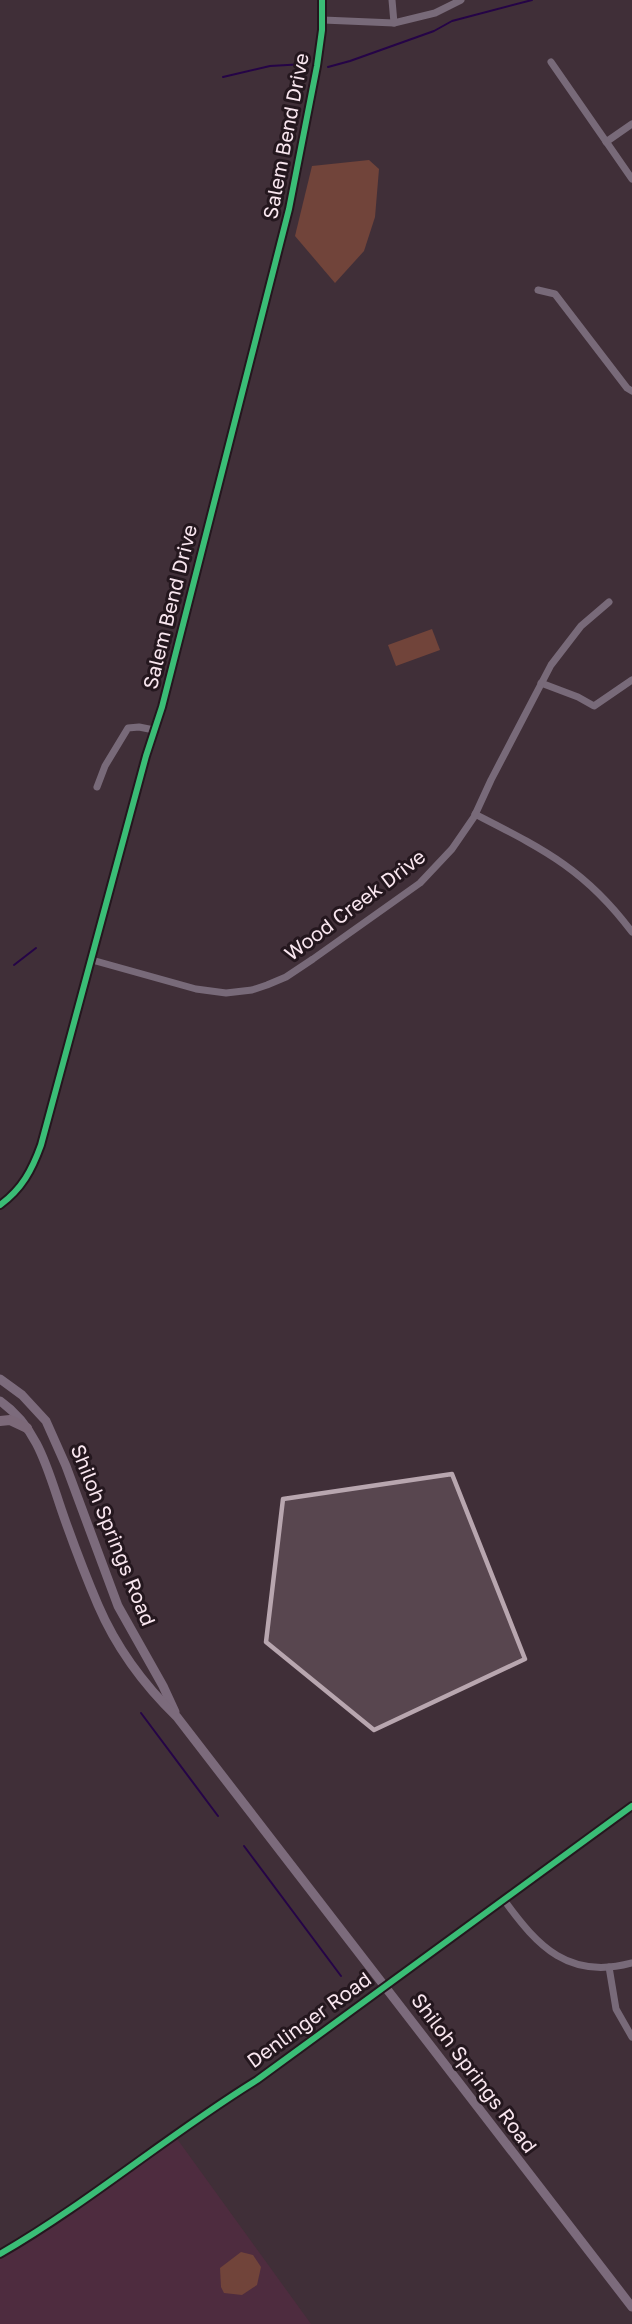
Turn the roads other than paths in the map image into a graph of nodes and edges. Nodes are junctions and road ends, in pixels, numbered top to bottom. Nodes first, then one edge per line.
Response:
1 (322, 0) edge
2 (392, 0) edge
3 (461, 0) edge
4 (323, 20) junction
5 (394, 23) junction
6 (551, 63) dead end
7 (632, 124) edge
8 (606, 142) junction
9 (632, 179) edge
10 (538, 290) dead end
11 (632, 391) edge
12 (609, 602) dead end
13 (632, 681) edge
14 (541, 683) junction
15 (154, 730) junction
16 (97, 787) dead end
17 (475, 814) junction
18 (632, 932) edge
19 (92, 960) junction
20 (0, 1204) edge
21 (0, 1378) edge
22 (0, 1401) edge
23 (0, 1421) edge
24 (27, 1428) junction
25 (177, 1717) junction
26 (632, 1806) edge
27 (504, 1900) junction
28 (632, 1963) edge
29 (609, 1967) junction
30 (384, 1985) junction
31 (632, 2037) edge
32 (0, 2254) edge
33 (632, 2307) edge

1 - 4 street, Salem Bend Drive
2 - 5 street
3 - 5 street
4 - 5 street
4 - 15 street, Salem Bend Drive
6 - 8 street
7 - 8 street
8 - 9 street
10 - 11 street
12 - 14 street, Wood Creek Drive
13 - 14 street
14 - 17 street, Wood Creek Drive
15 - 16 street
15 - 19 street, Salem Bend Drive
17 - 18 street
17 - 19 street, Wood Creek Drive
19 - 20 street, Salem Bend Drive
21 - 25 main road, Shiloh Springs Road
22 - 24 main road, Shiloh Springs Road
23 - 24 main road
24 - 25 main road, Shiloh Springs Road
25 - 30 main road, Shiloh Springs Road
26 - 27 street, Denlinger Road
27 - 29 street
27 - 30 street, Denlinger Road
28 - 29 street
29 - 31 street
30 - 32 street, Denlinger Road
30 - 33 main road, Shiloh Springs Road

